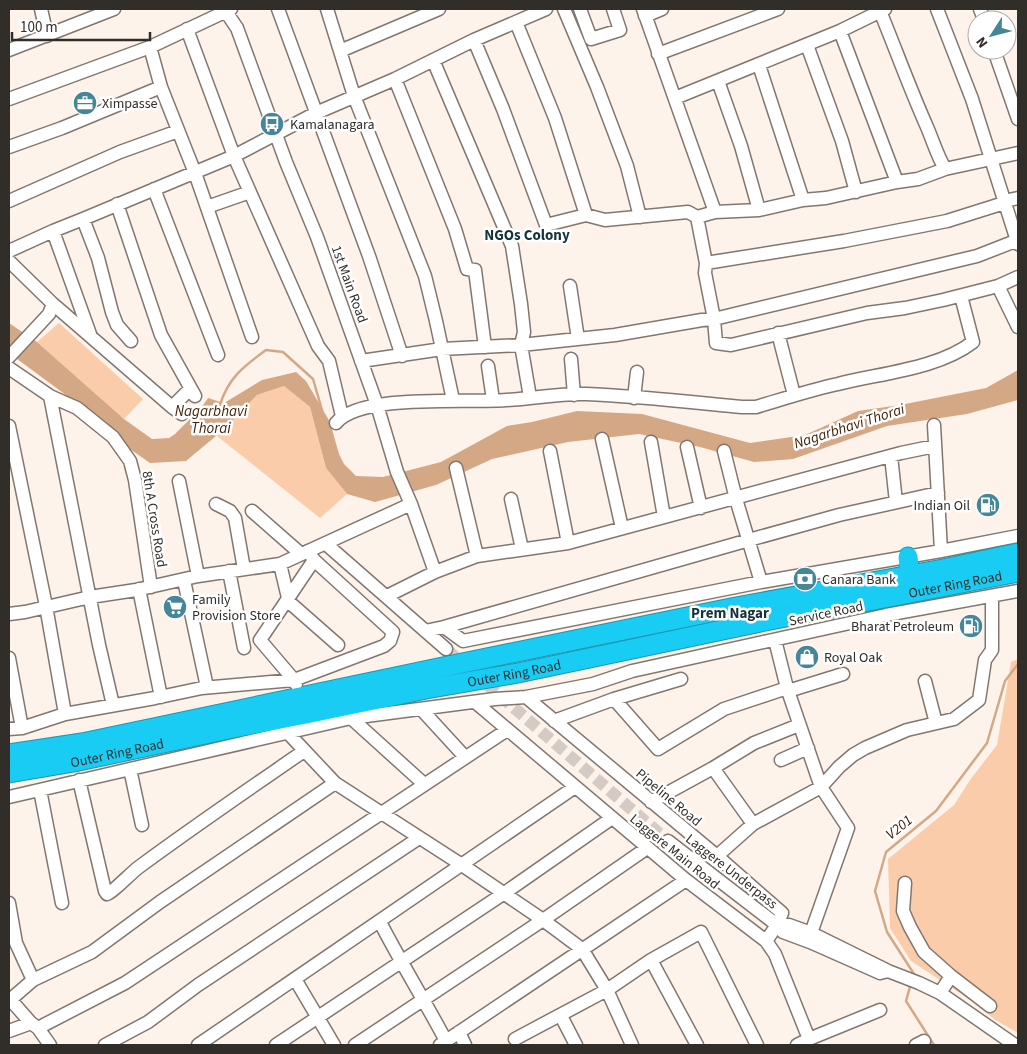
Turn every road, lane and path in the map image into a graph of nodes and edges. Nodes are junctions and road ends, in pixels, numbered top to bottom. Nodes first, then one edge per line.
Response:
1 (41, 9) edge
2 (114, 9) edge
3 (278, 9) edge
4 (329, 9) edge
5 (439, 9) edge
6 (546, 9) edge
7 (564, 9) edge
8 (580, 9) edge
9 (613, 9) edge
10 (662, 9) edge
11 (778, 9) edge
12 (937, 9) edge
13 (227, 10) edge
14 (883, 10) edge
15 (644, 12) edge
16 (87, 13) edge
17 (516, 22) junction
18 (187, 29) junction
19 (840, 31) junction
20 (47, 36) junction
21 (474, 40) junction
22 (807, 45) junction
23 (150, 47) junction
24 (9, 50) edge
25 (340, 51) junction
26 (658, 54) junction
27 (433, 60) junction
28 (997, 60) edge
29 (759, 65) junction
30 (395, 79) junction
31 (718, 81) junction
32 (161, 87) junction
33 (354, 96) junction
34 (675, 98) junction
35 (9, 100) edge
36 (316, 113) junction
37 (1018, 119) edge
38 (178, 131) junction
39 (276, 132) junction
40 (9, 147) edge
41 (1018, 153) edge
42 (234, 156) junction
43 (992, 159) junction
44 (945, 169) junction
45 (194, 173) junction
46 (897, 182) junction
47 (154, 189) junction
48 (250, 192) junction
49 (856, 192) junction
50 (1018, 198) edge
51 (803, 200) junction
52 (9, 201) edge
53 (1004, 201) junction
54 (117, 204) junction
55 (207, 207) junction
56 (759, 210) junction
57 (715, 212) junction
58 (586, 215) junction
59 (640, 217) junction
60 (697, 217) junction
61 (83, 220) junction
62 (53, 230) junction
63 (1018, 241) edge
64 (9, 251) edge
65 (9, 261) edge
66 (706, 263) junction
67 (1018, 277) edge
68 (570, 286) dead end
69 (998, 286) junction
70 (961, 296) junction
71 (53, 304) junction
72 (714, 319) junction
73 (1018, 327) edge
74 (778, 333) junction
75 (91, 336) junction
76 (252, 338) dead end
77 (578, 339) junction
78 (132, 341) dead end
79 (521, 345) junction
80 (485, 347) junction
81 (442, 349) junction
82 (11, 355) edge
83 (218, 355) dead end
84 (402, 356) junction
85 (571, 359) dead end
86 (361, 361) junction
87 (488, 366) dead end
88 (9, 368) edge
89 (637, 372) dead end
90 (574, 395) junction
91 (794, 395) junction
92 (50, 396) junction
93 (530, 397) junction
94 (634, 398) junction
95 (453, 400) junction
96 (494, 400) junction
97 (377, 405) junction
98 (934, 425) dead end
99 (9, 426) edge
100 (602, 439) dead end
101 (651, 442) dead end
102 (935, 446) junction
103 (687, 447) dead end
104 (550, 451) dead end
105 (724, 451) dead end
106 (891, 456) junction
107 (456, 468) dead end
108 (179, 481) dead end
109 (938, 492) junction
110 (511, 499) dead end
111 (736, 499) junction
112 (896, 502) junction
113 (216, 504) dead end
114 (411, 504) junction
115 (701, 508) junction
116 (252, 511) dead end
117 (664, 517) junction
118 (622, 528) junction
119 (1018, 536) edge
120 (749, 540) junction
121 (568, 543) junction
122 (326, 544) junction
123 (522, 549) junction
124 (940, 551) junction
125 (1018, 553) edge
126 (308, 555) junction
127 (477, 556) junction
128 (280, 564) junction
129 (909, 566) junction
130 (244, 569) junction
131 (229, 572) junction
132 (434, 572) junction
133 (1018, 572) edge
134 (198, 576) junction
135 (183, 580) junction
136 (761, 582) junction
137 (145, 588) junction
138 (1018, 591) edge
139 (386, 596) junction
140 (90, 597) junction
141 (992, 597) junction
142 (288, 600) junction
143 (46, 606) junction
144 (884, 606) junction
145 (9, 614) edge
146 (444, 627) junction
147 (425, 631) junction
148 (775, 640) junction
149 (338, 645) dead end
150 (244, 648) dead end
151 (446, 649) tunnel mouth
152 (9, 658) edge
153 (843, 674) dead end
154 (681, 679) dead end
155 (925, 681) dead end
156 (207, 687) junction
157 (297, 688) junction
158 (787, 689) junction
159 (161, 697) junction
160 (526, 697) junction
161 (614, 699) junction
162 (475, 702) junction
163 (113, 705) junction
164 (422, 709) junction
165 (349, 712) junction
166 (65, 714) junction
167 (554, 721) junction
168 (936, 723) junction
169 (800, 725) junction
170 (22, 728) junction
171 (9, 729) edge
172 (507, 730) junction
173 (288, 733) junction
174 (808, 748) junction
175 (304, 751) junction
176 (9, 754) edge
177 (465, 757) junction
178 (781, 760) dead end
179 (713, 768) junction
180 (130, 769) junction
181 (9, 774) edge
182 (79, 780) junction
183 (335, 784) junction
184 (424, 784) junction
185 (575, 787) junction
186 (821, 787) junction
187 (40, 790) junction
188 (9, 797) edge
189 (652, 802) junction
190 (381, 813) junction
191 (612, 818) junction
192 (753, 824) junction
193 (142, 826) dead end
194 (419, 838) junction
195 (668, 841) tunnel mouth
196 (647, 848) junction
197 (717, 856) junction
198 (462, 865) junction
199 (686, 880) junction
200 (905, 883) dead end
201 (503, 894) junction
202 (9, 903) edge
203 (62, 903) dead end
204 (543, 920) junction
205 (380, 922) junction
206 (777, 925) junction
207 (811, 933) junction
208 (766, 941) junction
209 (582, 949) junction
210 (652, 960) junction
211 (400, 962) junction
212 (888, 970) junction
213 (951, 976) junction
214 (295, 979) junction
215 (33, 980) junction
216 (607, 990) junction
217 (940, 993) junction
218 (10, 999) edge
219 (424, 1000) junction
220 (990, 1006) dead end
221 (880, 1010) dead end
222 (318, 1016) junction
223 (561, 1016) junction
224 (35, 1025) junction
225 (9, 1031) edge
226 (459, 1032) junction
227 (513, 1039) edge
228 (810, 1039) junction
229 (443, 1043) edge
230 (50, 1045) edge
231 (105, 1045) edge
232 (198, 1045) edge
233 (276, 1045) edge
234 (334, 1045) edge
235 (355, 1045) edge
236 (465, 1045) edge
237 (576, 1045) edge
238 (632, 1045) edge
239 (697, 1045) edge
240 (757, 1045) edge
241 (797, 1045) edge
242 (1015, 1045) edge

1 - 20 street
2 - 16 street
3 - 36 street
4 - 25 street
5 - 25 street
6 - 17 street
7 - 59 street
8 - 9 street
10 - 15 street
11 - 26 street
12 - 43 street
13 - 18 street
13 - 39 street, 1st Main Road
14 - 19 street
14 - 44 street
15 - 26 street
16 - 20 street
17 - 21 street
17 - 58 street
18 - 23 street
18 - 42 street
19 - 22 street
19 - 46 street
20 - 24 street
21 - 27 street
21 - 58 street
22 - 29 street
22 - 49 street
23 - 32 street
23 - 35 street
25 - 33 street
26 - 34 street
27 - 30 street
27 - 79 street
28 - 37 street
29 - 31 street
29 - 51 street
30 - 33 street
30 - 80 street
31 - 34 street
31 - 56 street
32 - 38 street
32 - 40 street
33 - 36 street
33 - 81 street
34 - 57 street
36 - 39 street
36 - 84 street
38 - 45 street
38 - 52 street
39 - 42 street
39 - 86 street, 1st Main Road
41 - 43 street
42 - 45 street
42 - 48 street
43 - 44 street
43 - 53 street
44 - 46 street
45 - 47 street
45 - 55 street
46 - 49 street
47 - 54 street
47 - 83 street
48 - 55 street
48 - 97 street
49 - 51 street
50 - 53 street
51 - 56 street
53 - 63 street
53 - 66 street
54 - 61 street
54 - 75 street
55 - 76 street
56 - 57 street
57 - 60 street
58 - 59 street
59 - 60 street
60 - 66 street
61 - 62 street
61 - 78 street
62 - 64 street
62 - 75 street
63 - 72 street
65 - 71 street
66 - 72 street
67 - 69 street
68 - 77 street
69 - 70 street
69 - 73 street
70 - 74 street
70 - 91 street
71 - 75 street
71 - 82 street
72 - 74 street
72 - 77 street
74 - 91 street
77 - 79 street
79 - 80 street
79 - 93 street
80 - 81 street
81 - 84 street
81 - 95 street
84 - 86 street
85 - 90 street
86 - 97 street, 1st Main Road
87 - 96 street
88 - 92 street, 8th A Cross Road
89 - 94 street
90 - 93 street
90 - 94 street
91 - 94 street
92 - 137 street, 8th A Cross Road
92 - 140 street
93 - 96 street
95 - 96 street
95 - 97 street
97 - 114 street, 1st Main Road
98 - 102 street
99 - 143 street
100 - 118 street
101 - 117 street
102 - 106 street
102 - 109 street
103 - 115 street
104 - 121 street
105 - 111 street
106 - 111 street
106 - 112 street
107 - 127 street
108 - 134 street
109 - 112 street
109 - 124 street
110 - 123 street
111 - 115 street
111 - 120 street
112 - 120 street
113 - 130 street
114 - 122 street
114 - 132 street, 1st Main Road
115 - 117 street
116 - 126 street
117 - 118 street
118 - 121 street
119 - 124 street
120 - 136 street
120 - 146 street
121 - 123 street
122 - 126 street
122 - 139 street
123 - 127 street
124 - 129 street
125 - 129 highway, Outer Ring Road
126 - 128 street
126 - 142 street
126 - 157 street
127 - 132 street
128 - 130 street
128 - 142 street
129 - 136 street
129 - 157 highway, Outer Ring Road
130 - 131 street
131 - 134 street
131 - 150 street
132 - 139 street
133 - 144 highway, Outer Ring Road
134 - 135 street
135 - 137 street
135 - 156 street
136 - 146 street
137 - 140 street
137 - 159 street, 8th A Cross Road
138 - 141 street, Service Road
139 - 147 street
140 - 143 street
140 - 163 street
141 - 144 street, Service Road
141 - 168 street
142 - 149 street
142 - 157 street
143 - 145 street
143 - 166 street
144 - 148 street, Service Road
144 - 165 highway, Outer Ring Road
146 - 147 street
147 - 151 street
148 - 158 street
148 - 160 street, Service Road
152 - 170 street
153 - 158 street
154 - 161 street
155 - 168 street
156 - 157 street
156 - 159 street
157 - 176 highway, Outer Ring Road
158 - 161 street
158 - 169 street
159 - 163 street
160 - 162 street, Service Road
160 - 167 street, Pipeline Road
161 - 167 street
162 - 164 street, Service Road
162 - 172 street, Laggere Main Road
163 - 166 street
164 - 165 street, Service Road
164 - 177 street
165 - 173 street, Service Road
165 - 181 highway, Outer Ring Road
165 - 184 street
166 - 170 street
167 - 189 street, Pipeline Road
168 - 186 street
169 - 174 street
169 - 179 street
170 - 171 street
172 - 177 street
172 - 185 street, Laggere Main Road
173 - 175 street
173 - 180 street, Service Road
174 - 178 street
174 - 186 street
175 - 182 street
175 - 183 street
177 - 184 street
179 - 189 street
179 - 192 street
180 - 182 street, Service Road
180 - 193 street
182 - 187 street, Service Road
183 - 190 street
183 - 215 street
184 - 190 street
185 - 191 street, Laggere Main Road
185 - 198 street
186 - 192 street
186 - 207 street
187 - 188 street, Service Road
187 - 203 street
189 - 197 street, Pipeline Road
190 - 194 street
190 - 224 street
191 - 196 street, Laggere Main Road
191 - 201 street
192 - 197 street
194 - 198 street
194 - 231 street
195 - 206 street, Laggere Underpass
196 - 199 street, Laggere Main Road
196 - 204 street
197 - 206 street, Pipeline Road
198 - 201 street
198 - 205 street
199 - 208 street, Laggere Main Road
199 - 209 street
200 - 213 street
201 - 204 street
201 - 211 street
202 - 215 street
204 - 209 street
204 - 219 street
205 - 211 street
205 - 214 street
206 - 207 street
206 - 208 street
206 - 212 street
207 - 212 street
208 - 228 street, Laggere Main Road
209 - 216 street
209 - 226 street
210 - 216 street
210 - 239 street
210 - 240 street
211 - 219 street
211 - 222 street
212 - 217 street
213 - 217 street
213 - 220 street
214 - 222 street
214 - 232 street
215 - 218 street
216 - 223 street
216 - 238 street
217 - 242 street
218 - 224 street
219 - 229 street
219 - 235 street
221 - 228 street
222 - 233 street
222 - 234 street
223 - 227 street
223 - 237 street
224 - 225 street
224 - 230 street
226 - 229 street
226 - 236 street
228 - 241 street

